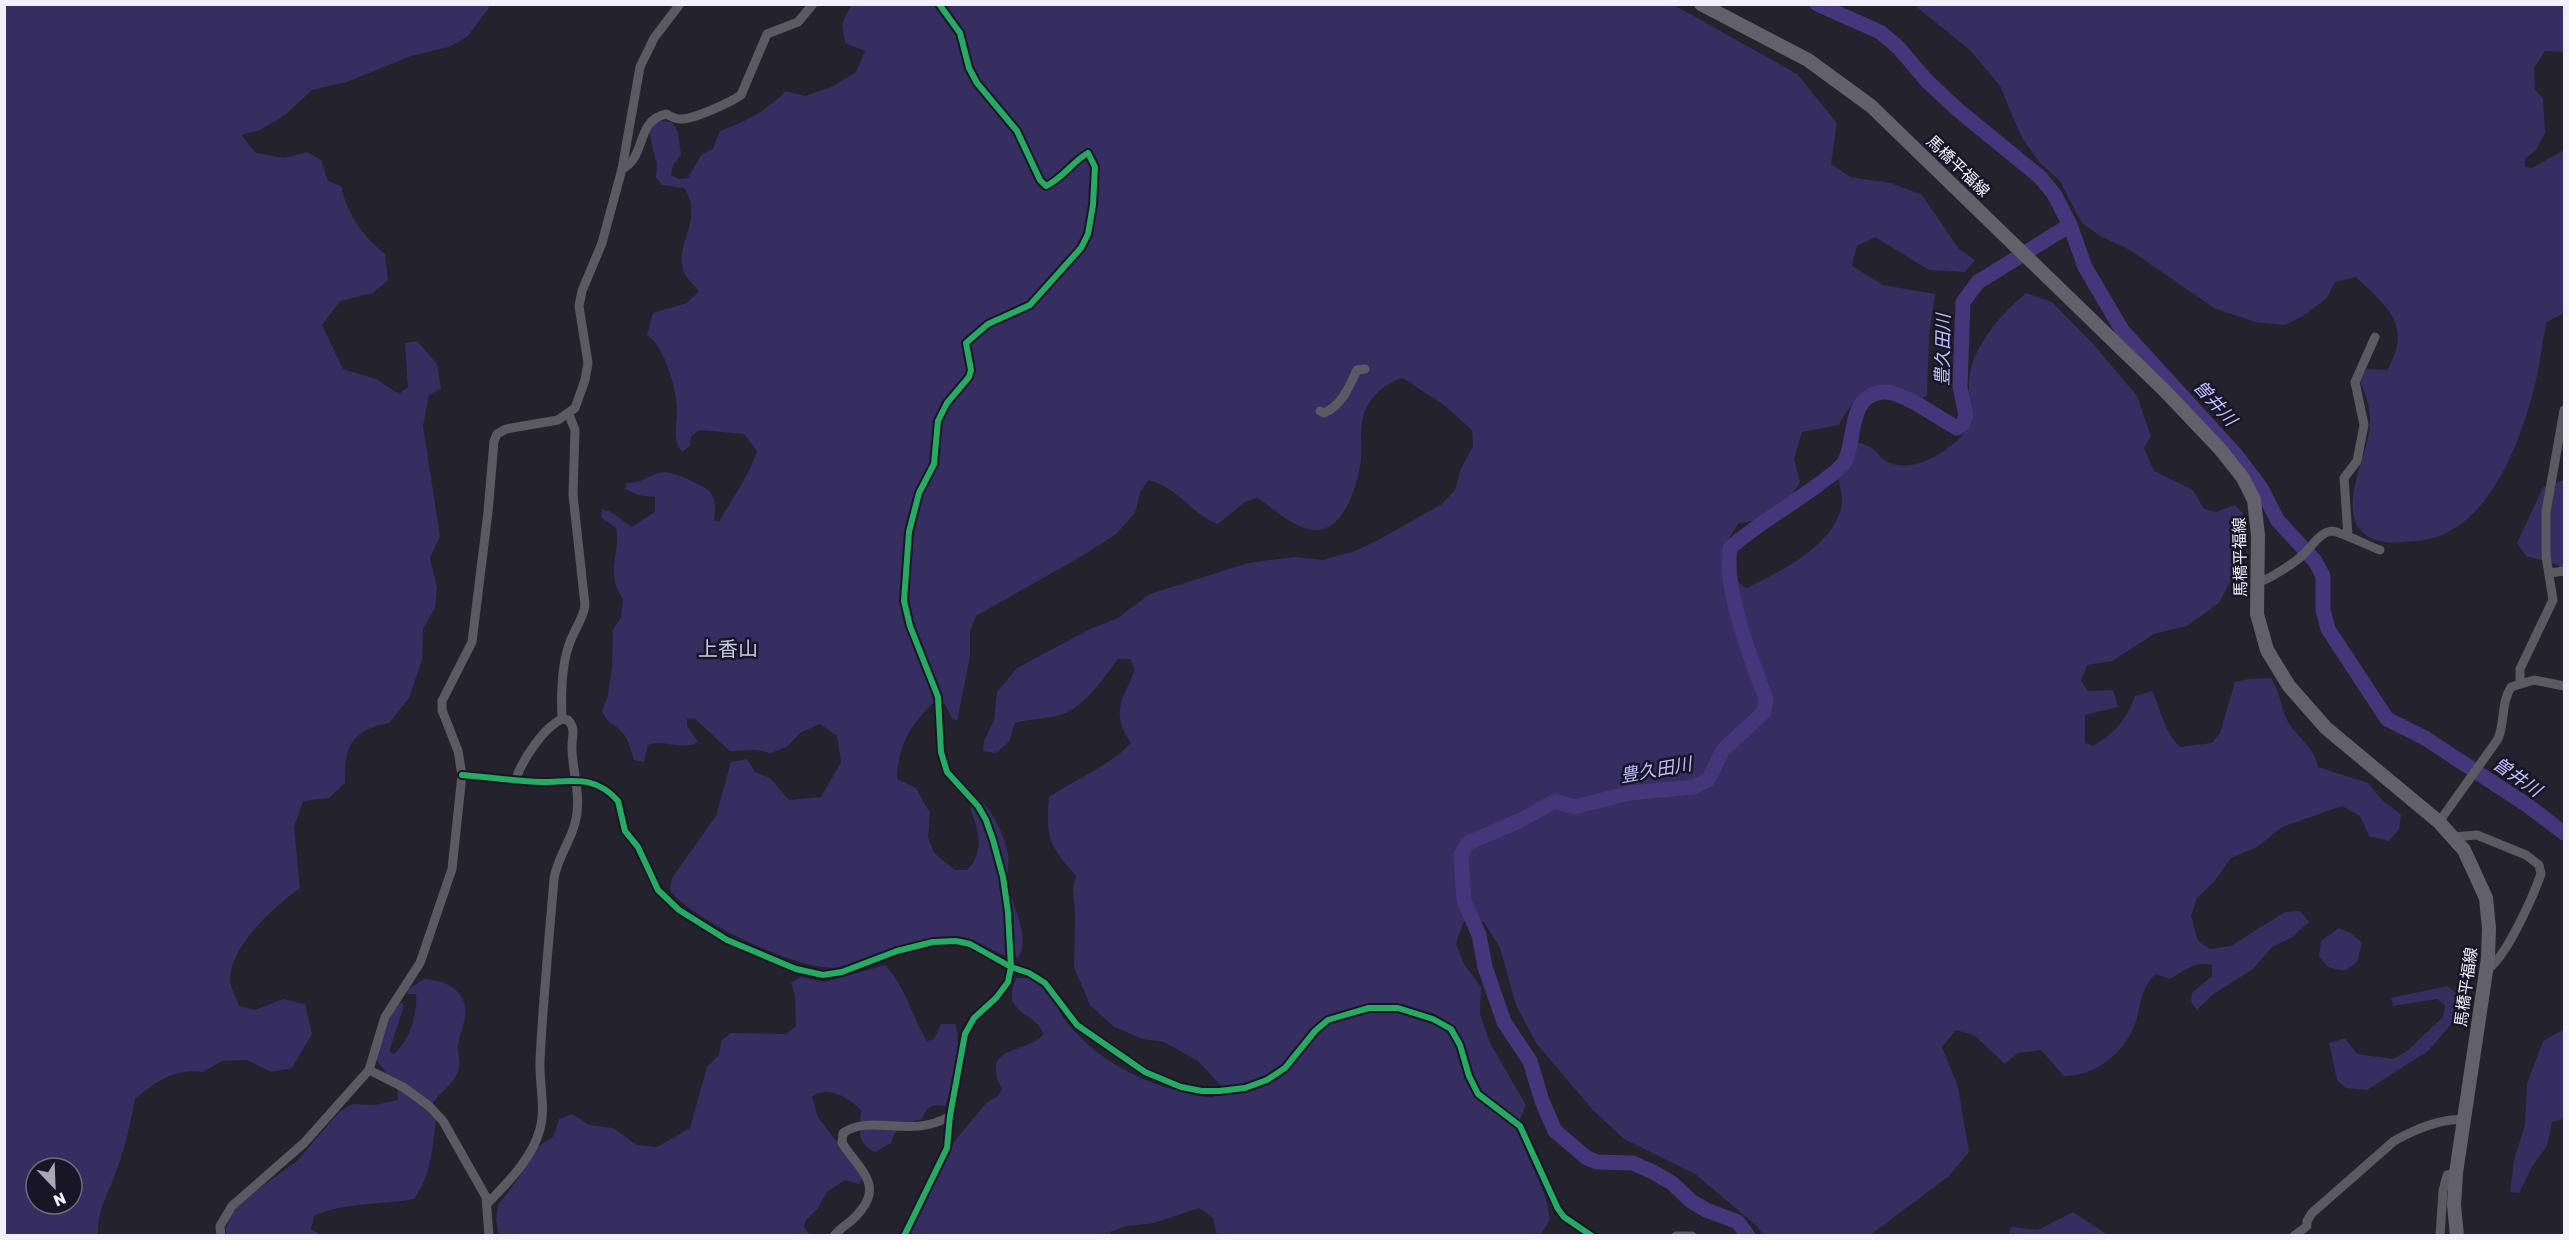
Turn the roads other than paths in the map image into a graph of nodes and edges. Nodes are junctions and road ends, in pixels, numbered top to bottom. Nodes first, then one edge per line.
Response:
1 (680, 4) edge
2 (813, 4) edge
3 (939, 4) edge
4 (1701, 4) edge
5 (622, 169) junction
6 (2375, 337) dead end
7 (1365, 369) dead end
8 (2565, 410) edge
9 (1320, 411) dead end
10 (569, 415) junction
11 (2348, 536) junction
12 (2380, 550) dead end
13 (2565, 571) edge
14 (2550, 573) junction
15 (2256, 584) junction
16 (2520, 682) junction
17 (2565, 686) edge
18 (562, 719) junction
19 (462, 775) junction
20 (516, 779) junction
21 (577, 779) junction
22 (2439, 822) junction
23 (2453, 837) junction
24 (1011, 967) junction
25 (2486, 969) junction
26 (369, 1070) junction
27 (950, 1116) junction
28 (2463, 1120) junction
29 (2456, 1173) junction
30 (488, 1203) junction
31 (2307, 1226) junction
32 (490, 1234) edge
33 (1586, 1234) edge
34 (221, 1236) edge
35 (834, 1236) edge
36 (904, 1236) edge
37 (1676, 1236) edge
38 (1692, 1236) edge
39 (2294, 1236) edge
40 (2313, 1236) edge
41 (2440, 1236) edge
42 (2457, 1236) edge

1 - 5 street
2 - 5 street
3 - 24 street
4 - 15 main road, 馬橋平福線
5 - 10 street
6 - 11 street
7 - 9 street
8 - 14 street
10 - 18 street
10 - 19 street
11 - 12 street
11 - 15 street
13 - 14 street
14 - 16 street
15 - 22 main road, 馬橋平福線
16 - 17 street
16 - 22 street
18 - 20 street
18 - 21 street
19 - 20 street
19 - 26 street
20 - 21 street
21 - 24 street
21 - 30 street
22 - 23 main road, 馬橋平福線
23 - 25 main road, 馬橋平福線
23 - 25 street
24 - 27 street
24 - 33 street
25 - 28 main road, 馬橋平福線
26 - 30 street
26 - 34 street
27 - 35 street
27 - 36 street
28 - 29 main road, 馬橋平福線
28 - 31 street
29 - 41 street
29 - 42 main road, 馬橋平福線
30 - 32 street
31 - 39 street
31 - 40 street
37 - 38 street

